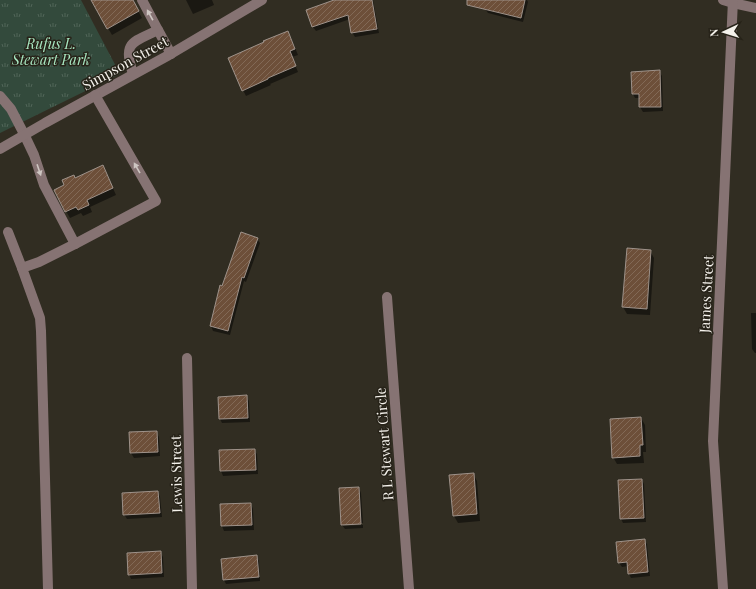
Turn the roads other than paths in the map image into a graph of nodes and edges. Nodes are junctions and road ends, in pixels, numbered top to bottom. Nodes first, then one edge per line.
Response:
1 (142, 0) edge
2 (262, 0) edge
3 (730, 1) edge
4 (756, 8) edge
5 (158, 30) junction
6 (171, 54) junction
7 (133, 74) junction
8 (95, 95) junction
9 (0, 96) edge
10 (24, 134) junction
11 (0, 149) edge
12 (8, 232) dead end
13 (75, 244) junction
14 (22, 268) junction
15 (387, 297) dead end
16 (187, 358) dead end
17 (48, 589) edge
18 (192, 589) edge
19 (409, 589) edge
20 (724, 589) edge

5 -> 1 street
2 - 6 street, Simpson Street
3 - 4 street
3 - 20 street, James Street
5 - 6 street
5 - 7 street
6 - 7 street, Simpson Street
7 - 8 street, Simpson Street
8 - 10 street, Simpson Street
13 -> 8 street
9 - 10 street
10 - 11 street, Simpson Street
10 -> 13 street
12 - 14 street
13 - 14 street
14 - 17 street
15 - 19 street, R L Stewart Circle
16 - 18 street, Lewis Street

